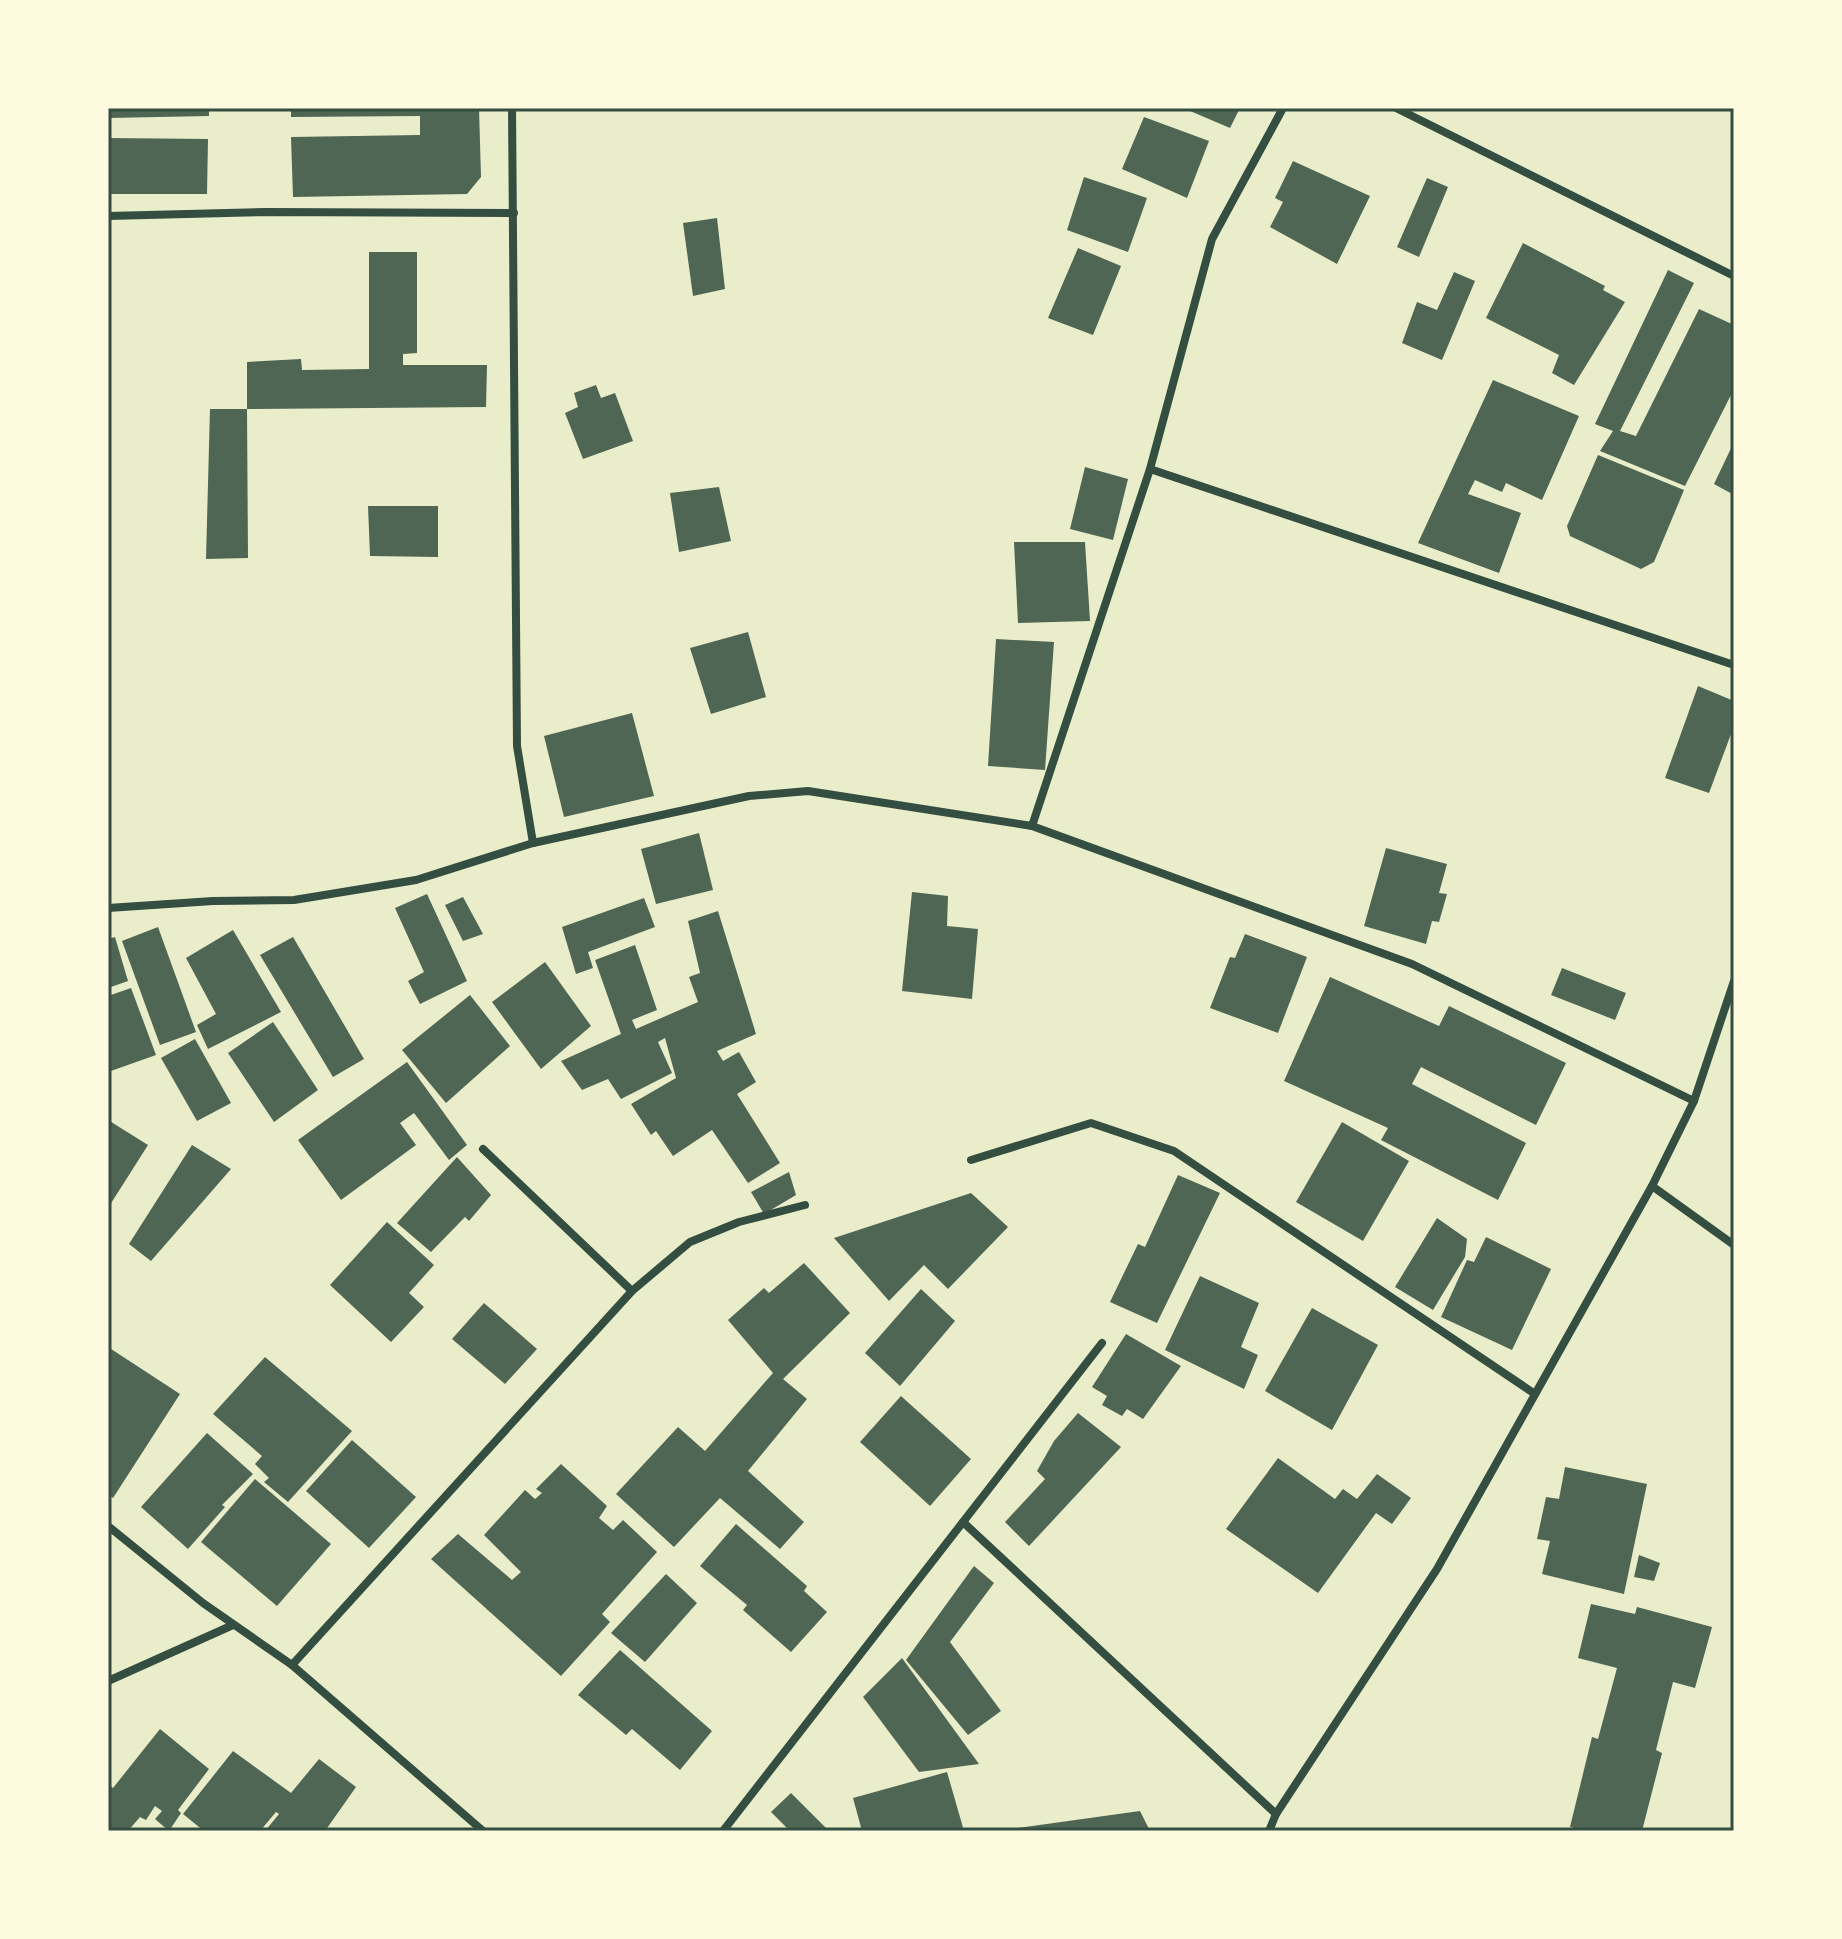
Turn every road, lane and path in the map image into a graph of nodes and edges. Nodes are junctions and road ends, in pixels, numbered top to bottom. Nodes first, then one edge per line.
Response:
1 (512, 108) edge
2 (1283, 108) edge
3 (1396, 108) edge
4 (514, 213) junction
5 (108, 216) edge
6 (1734, 276) edge
7 (1150, 469) junction
8 (1734, 665) edge
9 (1032, 826) junction
10 (533, 843) junction
11 (108, 908) edge
12 (1734, 981) edge
13 (1694, 1101) junction
14 (483, 1149) dead end
15 (971, 1160) dead end
16 (1652, 1186) junction
17 (805, 1205) dead end
18 (1734, 1245) edge
19 (632, 1291) junction
20 (1102, 1343) dead end
21 (1535, 1394) junction
22 (963, 1522) junction
23 (108, 1526) edge
24 (233, 1625) junction
25 (292, 1665) junction
26 (108, 1681) edge
27 (1276, 1814) junction
28 (483, 1831) edge
29 (723, 1831) edge
30 (1269, 1831) edge

1 - 4 street
2 - 7 street
3 - 6 street
4 - 5 street
4 - 10 street
7 - 8 street
7 - 9 street
9 - 10 street
9 - 13 street
10 - 11 street
12 - 13 street
13 - 16 street
14 - 19 street
15 - 21 street
16 - 18 street
16 - 21 street
17 - 19 street
19 - 25 street
20 - 22 street
21 - 27 street
22 - 27 street
22 - 29 street
23 - 24 street
24 - 25 street
24 - 26 street
25 - 28 street
27 - 30 street

